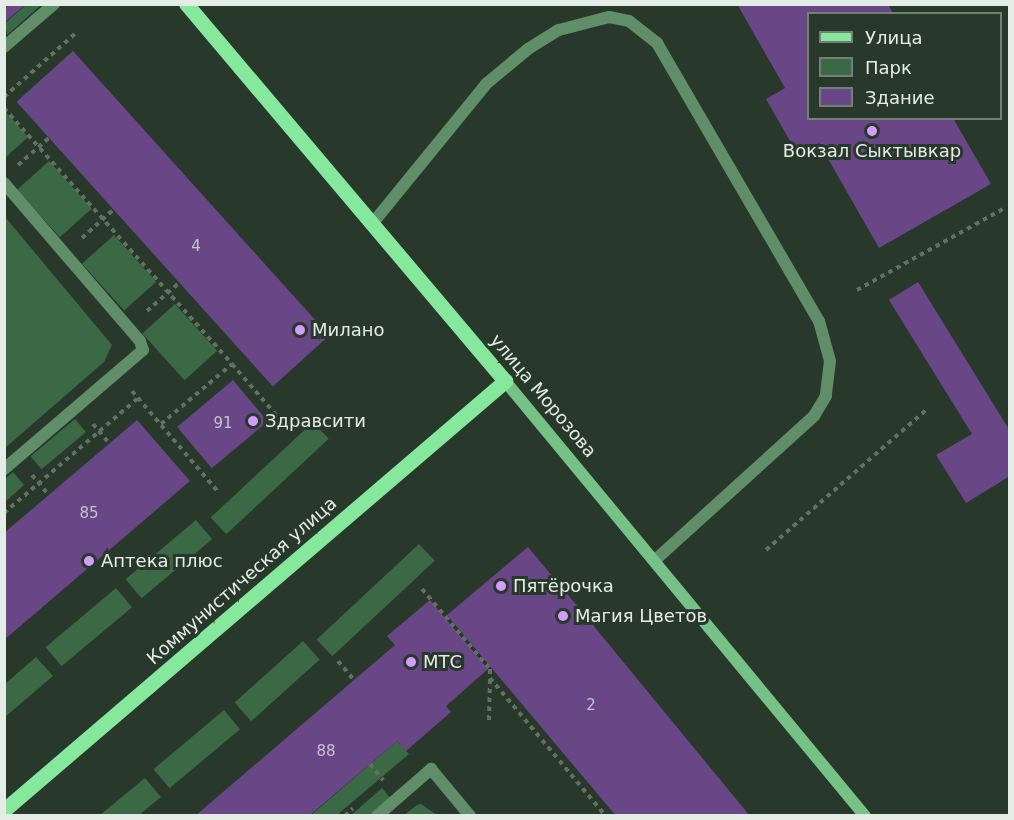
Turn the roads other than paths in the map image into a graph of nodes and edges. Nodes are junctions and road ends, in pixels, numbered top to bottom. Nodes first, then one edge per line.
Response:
1 (54, 4) edge
2 (186, 4) edge
3 (4, 47) edge
4 (4, 183) edge
5 (372, 224) junction
6 (505, 381) junction
7 (4, 469) edge
8 (655, 560) junction
9 (4, 810) edge
10 (865, 815) edge
11 (377, 816) edge
12 (470, 816) edge

1 - 3 lane
2 - 5 main road, улица Морозова
4 - 7 lane
5 - 6 main road, улица Морозова
5 - 8 lane
6 - 8 main road, улица Морозова
6 - 9 main road, Коммунистическая улица
8 - 10 main road, улица Морозова
11 - 12 lane

